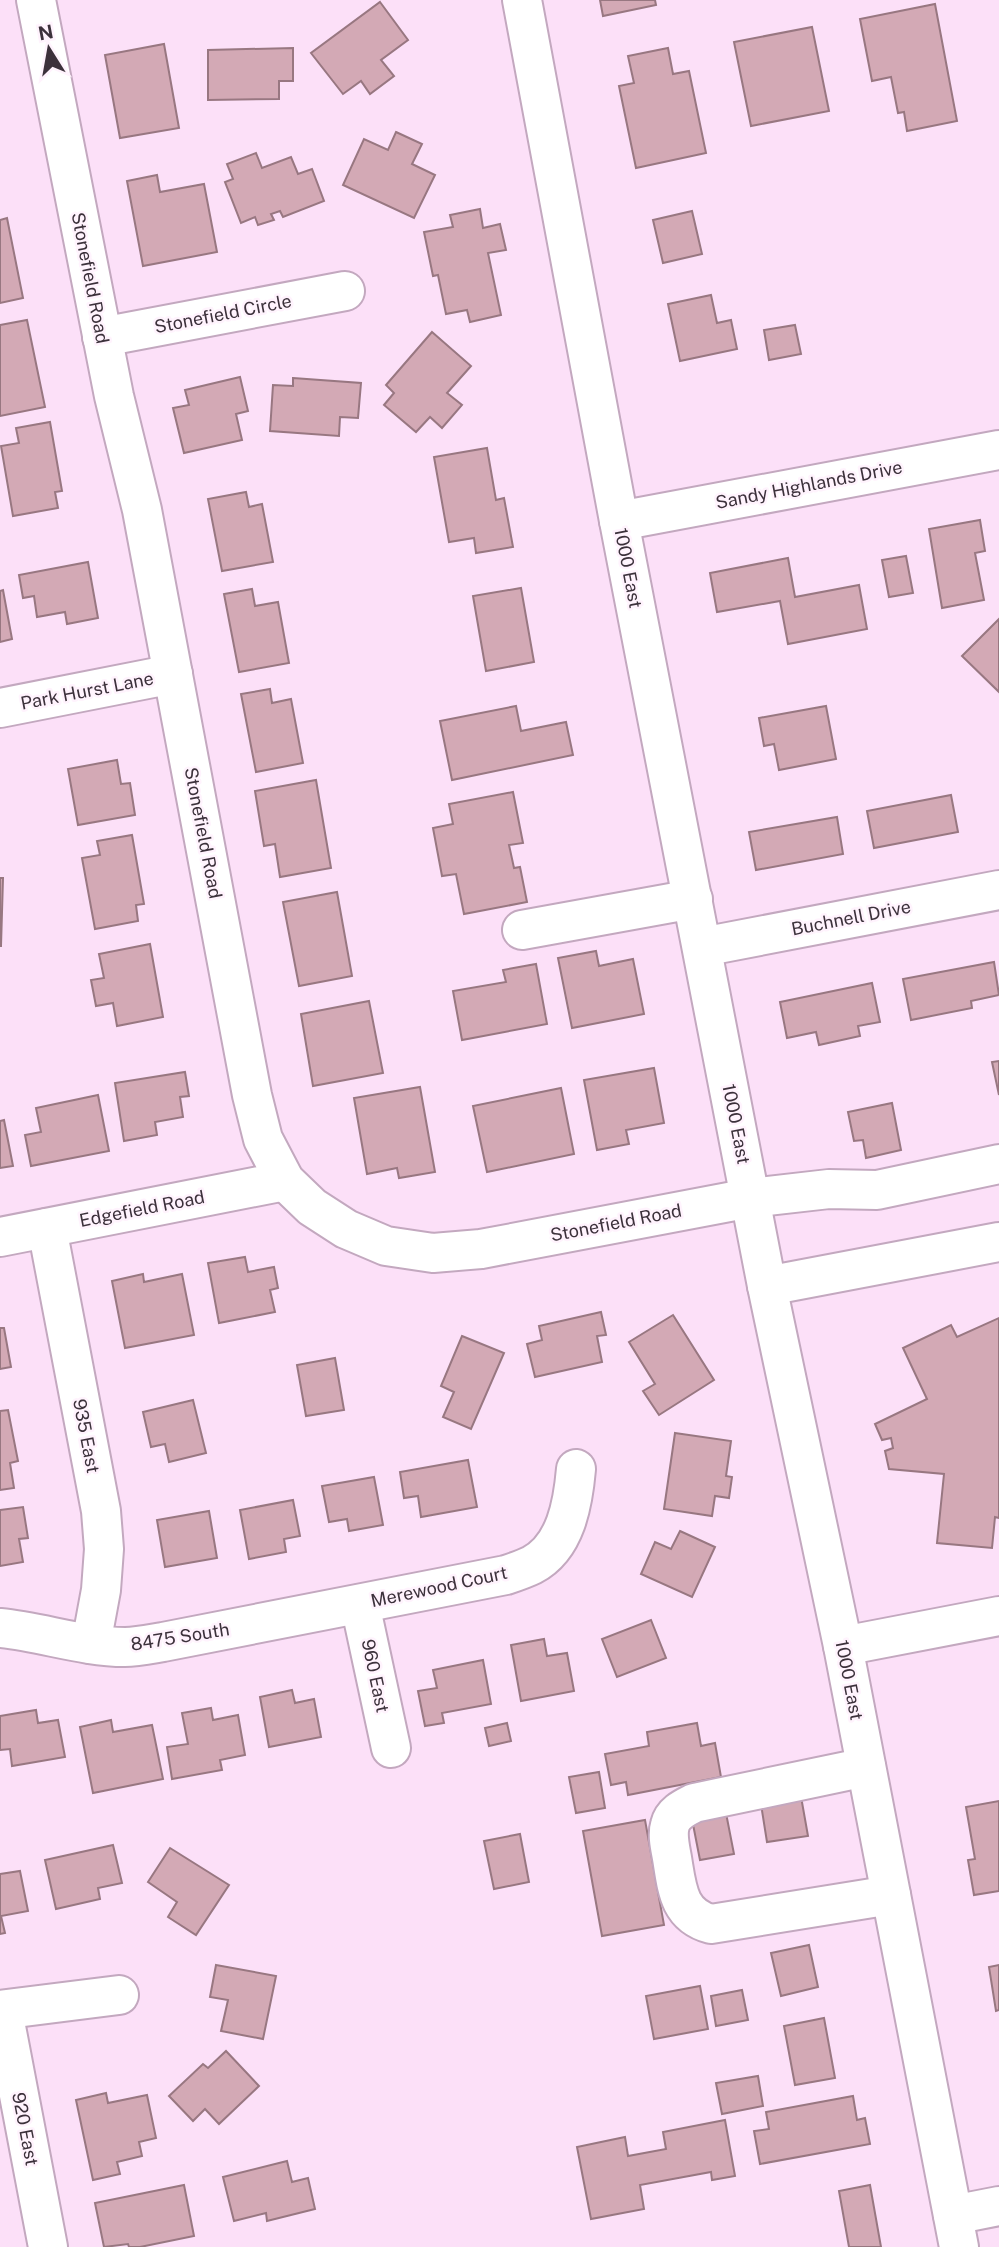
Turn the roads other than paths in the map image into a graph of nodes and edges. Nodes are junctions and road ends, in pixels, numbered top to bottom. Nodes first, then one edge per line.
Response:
1 (38, 0) edge
2 (522, 0) edge
3 (345, 291) dead end
4 (102, 337) junction
5 (999, 450) edge
6 (619, 521) junction
7 (173, 674) junction
8 (0, 708) edge
9 (999, 890) edge
10 (693, 899) junction
11 (522, 930) dead end
12 (702, 947) junction
13 (999, 1164) edge
14 (285, 1181) junction
15 (750, 1198) junction
16 (47, 1228) junction
17 (0, 1237) edge
18 (999, 1242) edge
19 (767, 1286) junction
20 (576, 1469) dead end
21 (360, 1604) junction
22 (999, 1616) edge
23 (0, 1628) edge
24 (92, 1644) junction
25 (843, 1646) junction
26 (391, 1748) dead end
27 (866, 1767) junction
28 (891, 1895) junction
29 (119, 1995) dead end
30 (2, 2011) edge
31 (999, 2206) edge
32 (956, 2231) edge
33 (48, 2247) edge

1 - 4 street, Stonefield Road
2 - 6 street, 1000 East
3 - 4 street, Stonefield Circle
4 - 7 street, Stonefield Road
5 - 6 street, Sandy Highlands Drive
6 - 10 street, 1000 East
7 - 8 street, Park Hurst Lane
7 - 14 street, Stonefield Road
9 - 12 street, Buchnell Drive
10 - 11 street
10 - 12 street, 1000 East
12 - 15 street, 1000 East
13 - 15 street, Stonefield Road
14 - 15 street, Stonefield Road
14 - 16 street, Edgefield Road
15 - 19 street, 1000 East
16 - 17 street, Edgefield Road
16 - 24 street, 935 East
18 - 19 street
19 - 25 street, 1000 East
20 - 21 street, Merewood Court
21 - 24 street, 8475 South
21 - 26 street, 960 East
22 - 25 street
23 - 24 street, 8475 South
25 - 27 street, 1000 East
27 - 28 street, 1000 East
27 - 28 street
28 - 32 street, 1000 East
29 - 30 street
30 - 33 street, 920 East
31 - 32 street

